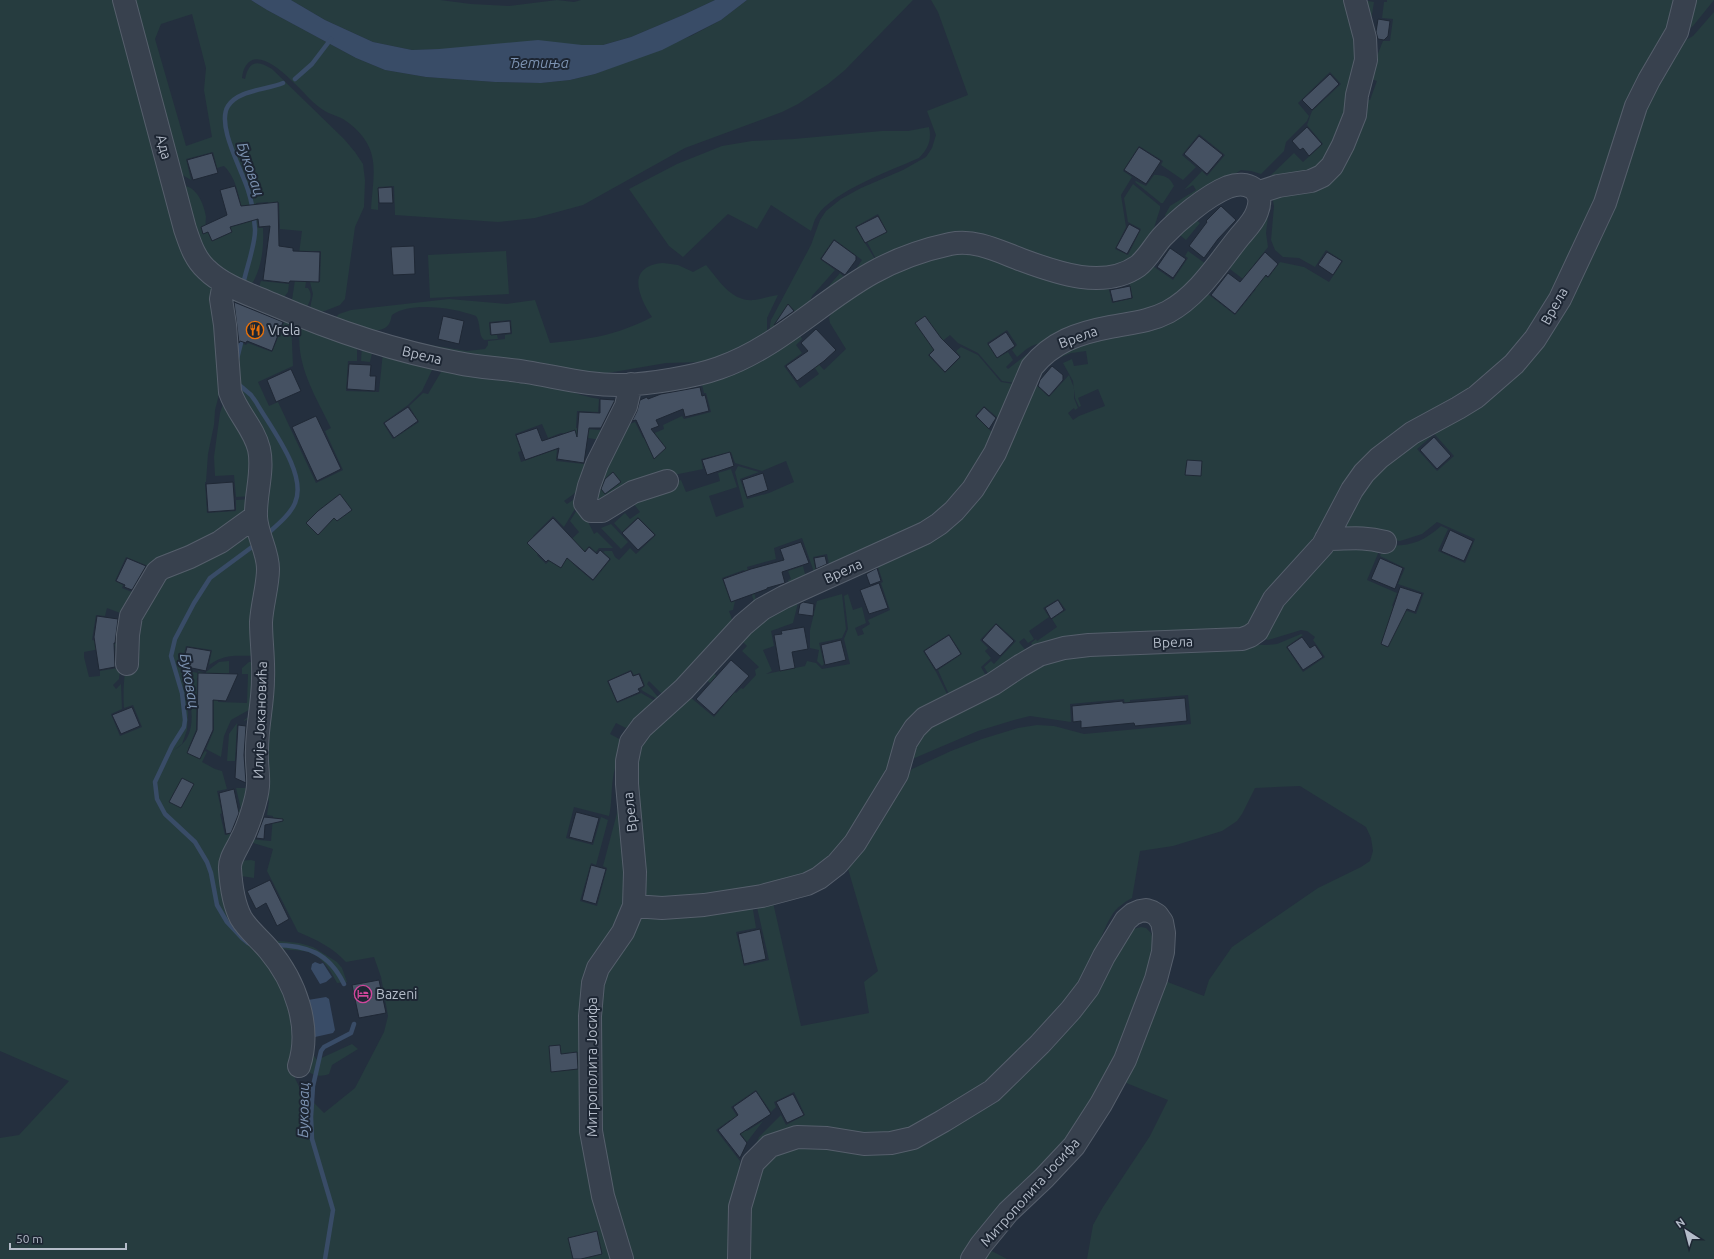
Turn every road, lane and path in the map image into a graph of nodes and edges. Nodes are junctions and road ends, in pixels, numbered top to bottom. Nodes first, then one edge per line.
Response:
1 (124, 0) edge
2 (1355, 0) edge
3 (1684, 0) edge
4 (1257, 193) junction
5 (235, 288) junction
6 (631, 384) junction
7 (667, 481) dead end
8 (259, 532) junction
9 (1326, 539) junction
10 (1385, 542) dead end
11 (127, 664) dead end
12 (634, 906) junction
13 (299, 1066) dead end
14 (622, 1259) edge
15 (739, 1259) edge
16 (972, 1259) edge

1 - 5 street, Ада
2 - 4 street
3 - 9 street, Врела
4 - 6 street, Врела
4 - 12 street, Врела
5 - 6 street, Врела
5 - 8 street, Илије Јокановића
6 - 7 street
8 - 11 street
8 - 13 street, Илије Јокановића
9 - 10 street
9 - 12 street, Врела
12 - 14 street, Митрополита Јосифа
15 - 16 street, Митрополита Јосифа

